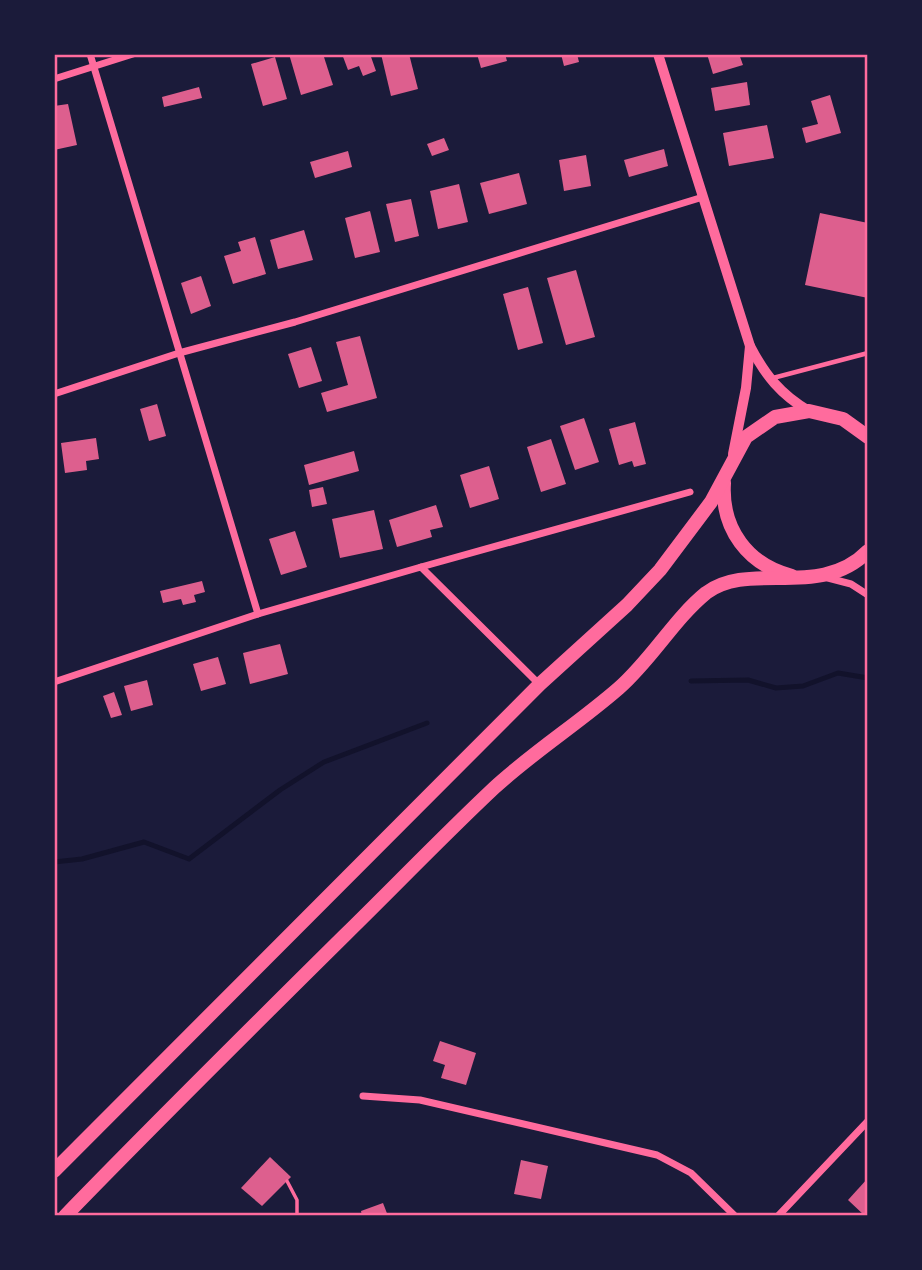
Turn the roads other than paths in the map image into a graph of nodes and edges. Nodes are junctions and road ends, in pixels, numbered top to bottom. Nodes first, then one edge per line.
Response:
1 (90, 54) edge
2 (133, 54) edge
3 (658, 54) edge
4 (94, 67) junction
5 (54, 79) edge
6 (703, 197) junction
7 (750, 346) junction
8 (179, 353) junction
9 (868, 353) edge
10 (769, 379) junction
11 (54, 394) edge
12 (810, 411) junction
13 (843, 419) junction
14 (868, 421) edge
15 (868, 437) edge
16 (730, 462) junction
17 (690, 492) dead end
18 (868, 551) edge
19 (421, 568) junction
20 (813, 577) junction
21 (868, 595) edge
22 (258, 614) junction
23 (54, 682) edge
24 (540, 684) junction
25 (363, 1096) dead end
26 (868, 1121) edge
27 (54, 1171) edge
28 (65, 1216) edge
29 (735, 1216) edge
30 (778, 1216) edge

1 - 4 street
2 - 4 street
3 - 6 street
4 - 5 street
4 - 8 street
6 - 7 street
6 - 8 street
7 - 10 street
7 - 16 street
8 - 11 street
8 - 22 street
9 - 10 lane
10 - 12 street
12 - 13 main road
12 - 16 main road
13 - 14 main road
13 - 15 main road
16 - 20 main road
16 - 24 main road
17 - 19 street
18 - 20 main road
19 - 22 street
19 - 24 street
20 - 21 street
20 - 28 main road
22 - 23 street
24 - 27 main road
25 - 29 street
26 - 30 street

